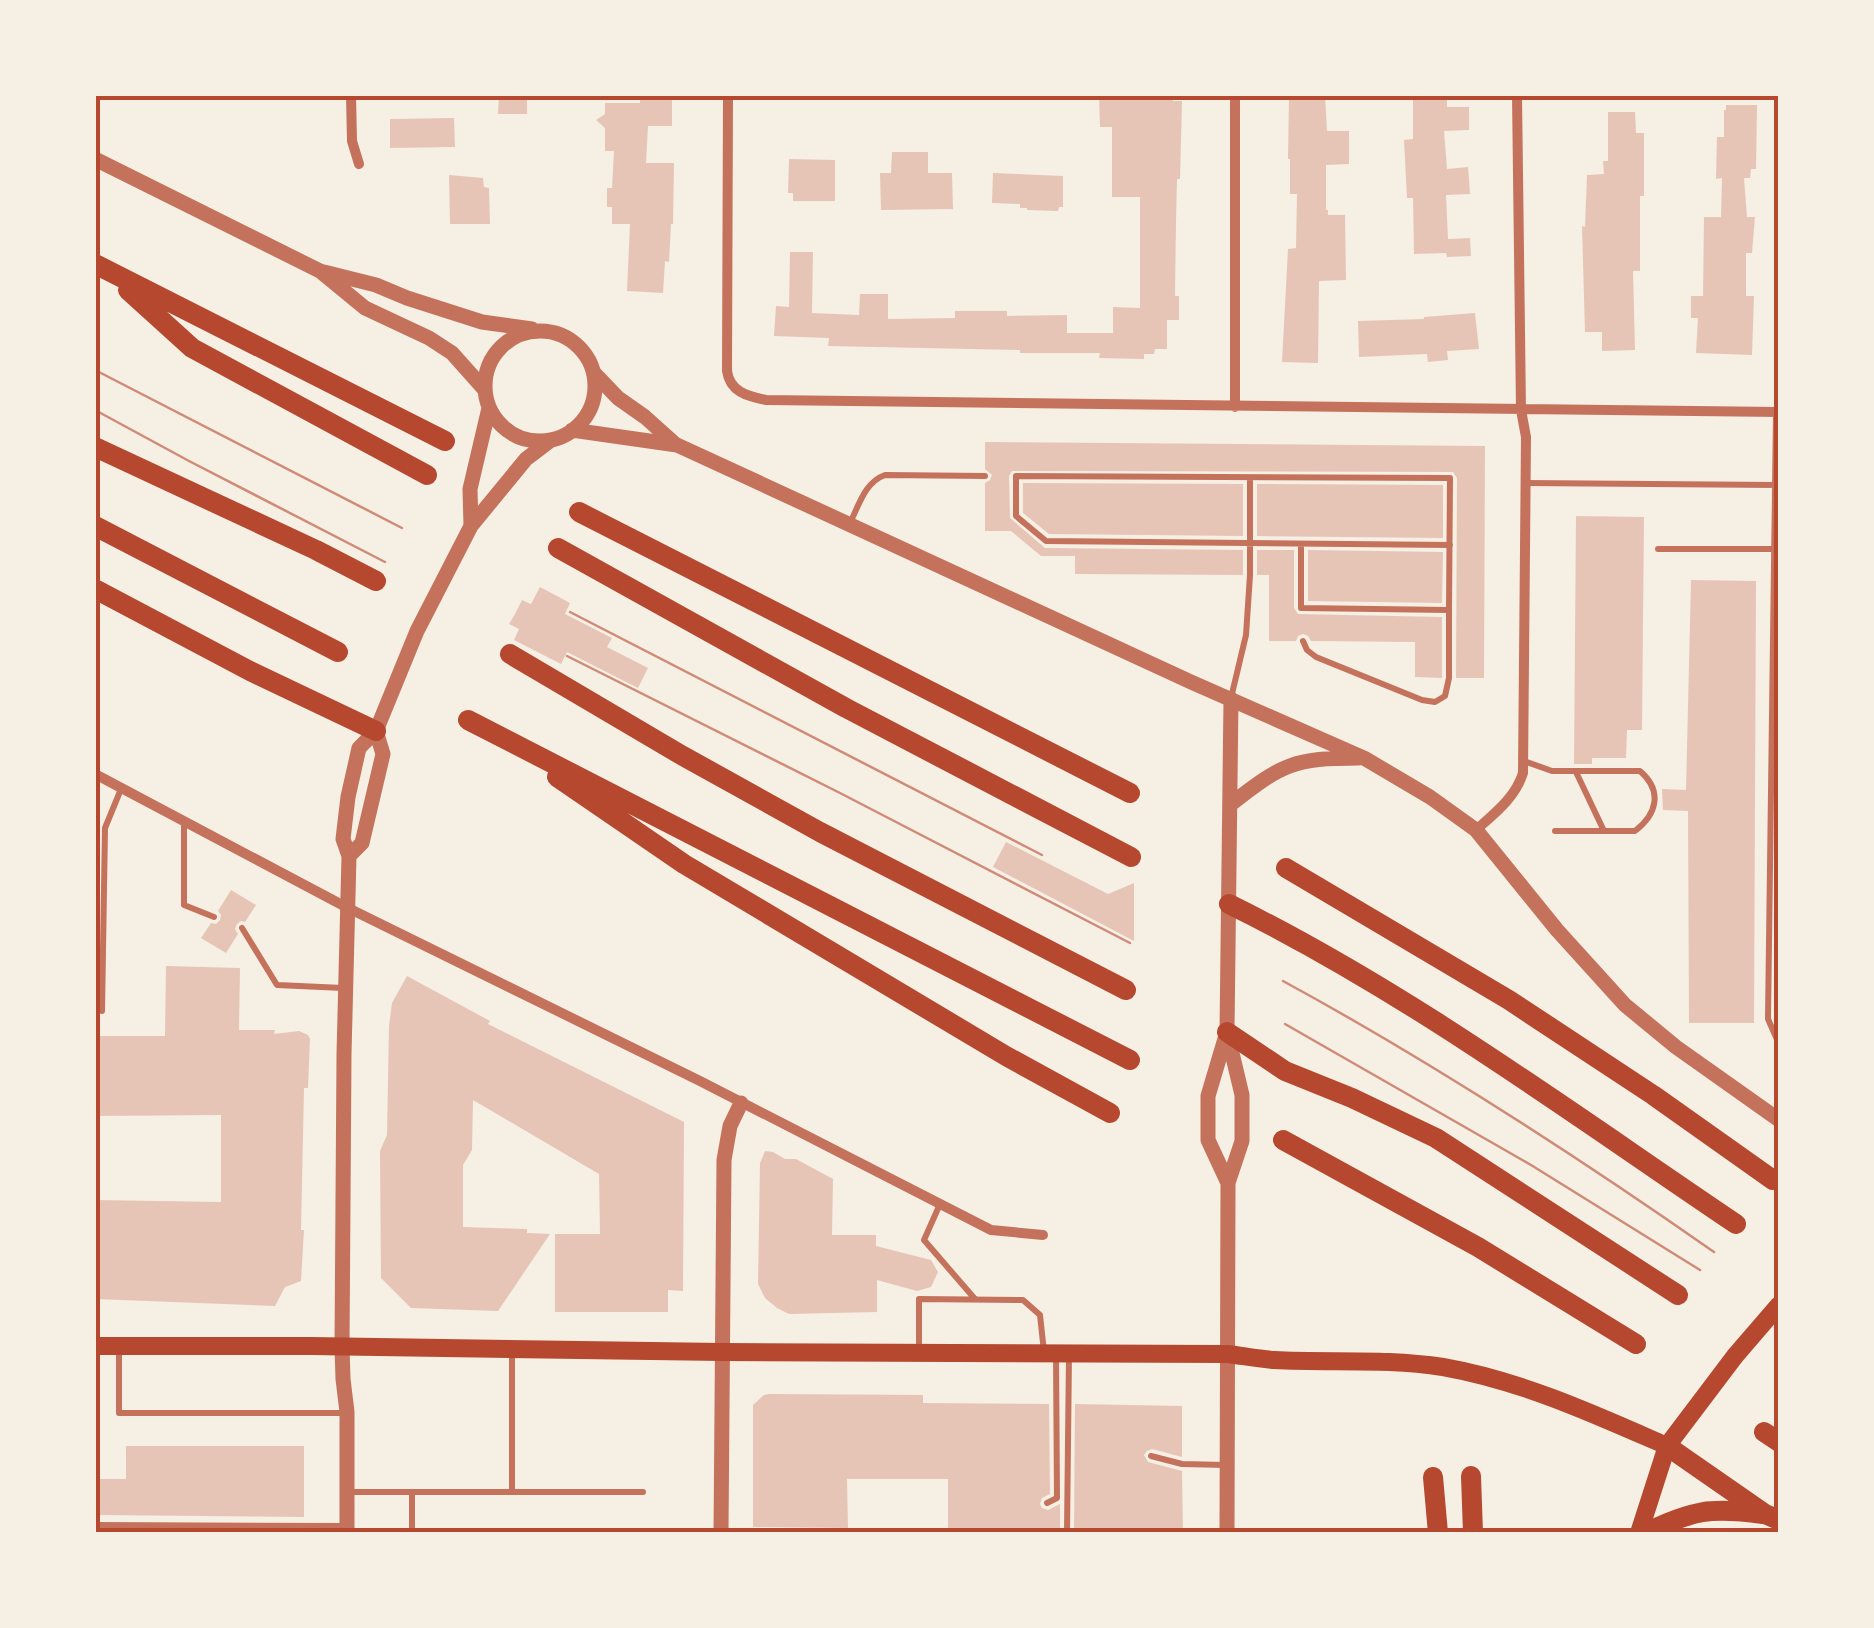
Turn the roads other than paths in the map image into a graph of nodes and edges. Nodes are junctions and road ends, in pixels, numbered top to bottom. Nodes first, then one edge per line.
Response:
1 (351, 95) edge
2 (728, 95) edge
3 (1234, 95) edge
4 (1517, 95) edge
5 (95, 159) edge
6 (359, 164) dead end
7 (101, 267) edge
8 (320, 271) junction
9 (542, 330) junction
10 (594, 372) junction
11 (484, 390) junction
12 (1234, 407) junction
13 (489, 408) junction
14 (1521, 410) junction
15 (1777, 412) edge
16 (572, 430) junction
17 (551, 440) junction
18 (445, 441) dead end
19 (678, 445) junction
20 (95, 447) edge
21 (427, 475) dead end
22 (985, 476) dead end
23 (1250, 477) junction
24 (1525, 483) junction
25 (1776, 485) junction
26 (579, 512) dead end
27 (849, 524) junction
28 (95, 526) edge
29 (472, 526) junction
30 (1250, 543) junction
31 (1302, 544) junction
32 (1450, 545) junction
33 (558, 548) dead end
34 (1658, 549) dead end
35 (1775, 549) junction
36 (376, 581) dead end
37 (95, 589) edge
38 (1450, 610) junction
39 (1302, 641) dead end
40 (338, 652) dead end
41 (510, 654) dead end
42 (1230, 700) junction
43 (380, 721) junction
44 (1364, 758) junction
45 (1523, 761) junction
46 (1576, 772) junction
47 (95, 774) edge
48 (122, 788) junction
49 (1130, 793) dead end
50 (1231, 804) junction
51 (184, 822) junction
52 (1476, 830) junction
53 (1554, 831) dead end
54 (1604, 831) junction
55 (349, 856) junction
56 (1131, 857) dead end
57 (1286, 868) dead end
58 (1229, 904) junction
59 (346, 907) junction
60 (214, 917) dead end
61 (242, 928) dead end
62 (345, 988) junction
63 (1126, 990) dead end
64 (102, 1011) dead end
65 (1226, 1032) junction
66 (1779, 1044) edge
67 (1130, 1060) dead end
68 (741, 1103) junction
69 (1110, 1113) dead end
70 (1779, 1120) edge
71 (1283, 1140) dead end
72 (1774, 1180) dead end
73 (1228, 1183) junction
74 (940, 1204) junction
75 (1736, 1224) dead end
76 (1043, 1234) dead end
77 (1678, 1296) dead end
78 (976, 1300) junction
79 (1779, 1306) edge
80 (1636, 1344) dead end
81 (95, 1346) edge
82 (119, 1346) junction
83 (342, 1347) junction
84 (512, 1349) junction
85 (722, 1352) junction
86 (919, 1352) junction
87 (1056, 1354) junction
88 (1228, 1354) junction
89 (347, 1412) junction
90 (1667, 1446) junction
91 (1151, 1456) dead end
92 (1227, 1465) junction
93 (1470, 1476) dead end
94 (1433, 1477) dead end
95 (347, 1492) junction
96 (412, 1492) junction
97 (512, 1492) junction
98 (643, 1492) dead end
99 (1047, 1503) dead end
100 (1772, 1517) edge
101 (95, 1526) edge
102 (116, 1529) edge
103 (347, 1530) edge
104 (412, 1533) edge
105 (721, 1533) edge
106 (1068, 1533) edge
107 (1227, 1533) edge
108 (1438, 1533) edge
109 (1473, 1533) edge
110 (1642, 1533) edge

1 - 6 street
2 - 12 street
3 - 12 street
4 - 14 street
5 - 8 street
7 - 18 highway
7 - 21 highway
8 - 9 street
8 - 11 street
9 - 10 street
9 - 11 street
10 - 16 street
10 - 19 street
11 - 13 street
12 - 14 street
13 - 17 street
13 - 29 street
14 - 15 street
14 - 24 street
15 - 25 lane
16 - 17 street
16 - 19 street
17 - 29 street
19 - 27 street
20 - 36 highway
22 - 27 lane
23 - 30 lane
23 - 30 lane
23 - 32 lane
24 - 25 lane
24 - 45 street
25 - 35 lane
26 - 49 highway
27 - 42 street
28 - 40 highway
29 - 43 street
30 - 31 lane
30 - 42 lane
31 - 32 lane
31 - 38 lane
32 - 38 lane
33 - 56 highway
34 - 35 lane
35 - 66 lane
37 - 43 highway
38 - 39 lane
41 - 63 highway
42 - 44 street
42 - 50 street
43 - 55 street
43 - 55 street
44 - 50 street
44 - 52 street
45 - 46 lane
45 - 52 street
46 - 54 lane
46 - 54 lane
47 - 48 street
48 - 51 street
48 - 64 lane
50 - 58 street
51 - 59 street
51 - 60 lane
52 - 70 street
53 - 54 lane
55 - 59 street
57 - 72 highway
58 - 65 street
58 - 75 highway
59 - 62 street
59 - 68 street
61 - 62 lane
62 - 83 street
65 - 73 street
65 - 73 street
65 - 77 highway
67 - 69 highway
68 - 74 street
68 - 85 street
71 - 80 highway
73 - 88 street
74 - 76 street
74 - 78 lane
78 - 86 lane
78 - 87 lane
79 - 90 main road
81 - 82 main road
82 - 83 main road
82 - 89 lane
83 - 84 main road
83 - 89 street
84 - 85 main road
84 - 97 lane
85 - 86 main road
85 - 105 street
86 - 87 main road
87 - 88 main road
87 - 99 lane
87 - 106 lane
88 - 90 main road
88 - 92 street
89 - 95 street
90 - 100 highway
90 - 110 main road
91 - 92 lane
92 - 107 street
93 - 109 highway
94 - 108 highway
95 - 96 lane
95 - 103 street
96 - 97 lane
96 - 104 lane
97 - 98 lane
100 - 110 highway
101 - 102 lane
102 - 103 lane

